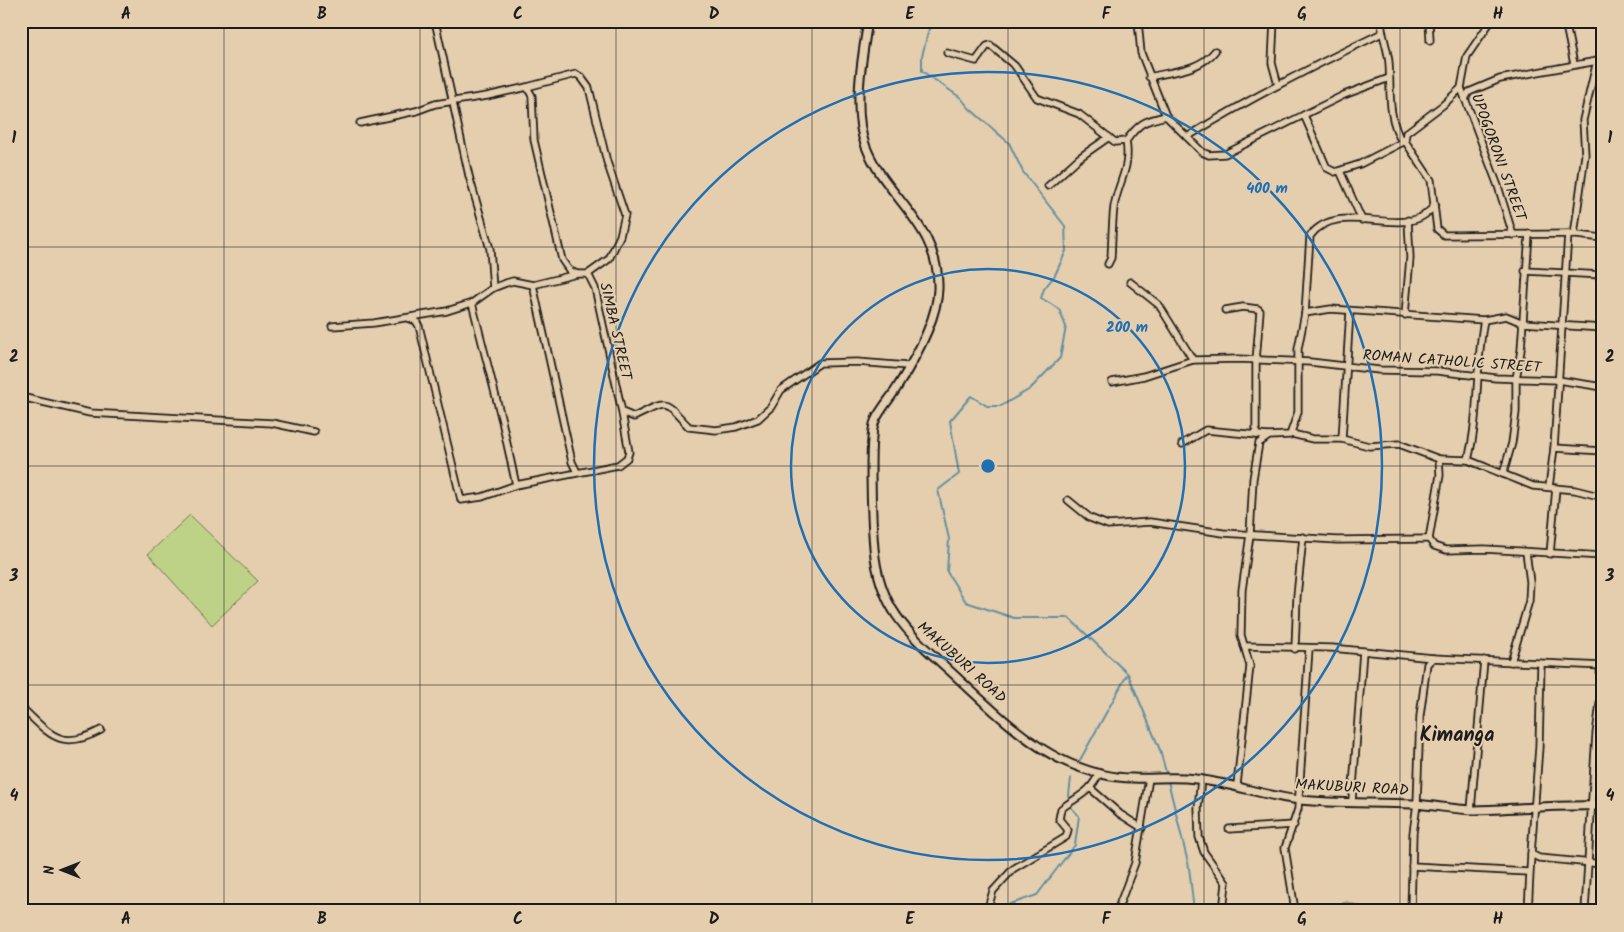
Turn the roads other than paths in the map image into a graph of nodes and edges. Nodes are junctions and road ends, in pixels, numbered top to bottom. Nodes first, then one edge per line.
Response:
1 (435, 21) edge
2 (868, 21) edge
3 (1138, 21) edge
4 (1274, 21) edge
5 (1381, 21) edge
6 (1429, 21) edge
7 (1491, 21) edge
8 (1565, 21) edge
9 (1382, 33) junction
10 (1430, 41) dead end
11 (1215, 51) dead end
12 (947, 53) dead end
13 (1600, 60) edge
14 (1574, 64) junction
15 (1149, 76) junction
16 (1389, 78) junction
17 (1278, 85) junction
18 (527, 87) junction
19 (1460, 88) junction
20 (1465, 99) junction
21 (452, 102) junction
22 (1304, 115) junction
23 (1166, 116) junction
24 (360, 123) dead end
25 (1109, 137) junction
26 (1187, 137) junction
27 (1126, 142) junction
28 (1404, 142) junction
29 (1340, 171) junction
30 (1048, 186) dead end
31 (1435, 204) junction
32 (1362, 220) junction
33 (1408, 220) junction
34 (1513, 234) junction
35 (1529, 234) junction
36 (1571, 234) junction
37 (1603, 238) edge
38 (1108, 264) dead end
39 (1525, 270) junction
40 (1566, 273) junction
41 (577, 274) junction
42 (588, 274) junction
43 (1603, 275) edge
44 (1130, 282) dead end
45 (532, 285) junction
46 (493, 288) junction
47 (472, 303) junction
48 (1225, 310) dead end
49 (1350, 311) junction
50 (1305, 313) junction
51 (1404, 315) junction
52 (406, 317) junction
53 (1484, 320) junction
54 (1523, 324) junction
55 (332, 326) dead end
56 (1562, 326) junction
57 (1603, 328) edge
58 (1193, 360) junction
59 (1256, 361) junction
60 (1299, 362) junction
61 (908, 366) junction
62 (1346, 366) junction
63 (1477, 376) junction
64 (1516, 379) junction
65 (1558, 380) junction
66 (1112, 382) dead end
67 (1603, 387) edge
68 (21, 397) edge
69 (622, 412) junction
70 (314, 432) dead end
71 (1292, 434) junction
72 (1256, 435) junction
73 (1269, 436) junction
74 (1342, 439) junction
75 (1182, 444) dead end
76 (1554, 448) junction
77 (1603, 451) edge
78 (1438, 460) junction
79 (1468, 460) junction
80 (577, 472) junction
81 (1503, 474) junction
82 (516, 485) junction
83 (1549, 487) junction
84 (1556, 488) junction
85 (1603, 497) edge
86 (1068, 500) dead end
87 (1250, 535) junction
88 (1303, 537) junction
89 (1428, 539) junction
90 (1526, 552) junction
91 (1550, 554) junction
92 (1603, 556) edge
93 (1244, 646) junction
94 (1295, 649) junction
95 (1309, 649) junction
96 (1363, 650) junction
97 (1433, 658) junction
98 (1484, 660) junction
99 (1511, 662) junction
100 (1541, 664) junction
101 (1601, 666) edge
102 (21, 706) edge
103 (101, 730) dead end
104 (1099, 773) junction
105 (1149, 778) junction
106 (1201, 779) junction
107 (1237, 785) junction
108 (1090, 788) junction
109 (1297, 800) junction
110 (1352, 802) junction
111 (1416, 804) junction
112 (1533, 806) junction
113 (1591, 806) junction
114 (1603, 806) edge
115 (1471, 810) junction
116 (1294, 825) junction
117 (1142, 828) junction
118 (1229, 829) dead end
119 (1531, 854) junction
120 (1588, 864) junction
121 (1603, 864) edge
122 (1412, 866) junction
123 (1528, 872) junction
124 (1294, 904) dead end
125 (987, 911) edge
126 (1117, 911) edge
127 (1223, 911) edge
128 (1412, 911) edge
129 (1528, 911) edge
130 (1585, 911) edge

1 - 21 street
2 - 61 street, MAKUBURI ROAD
3 - 15 street
4 - 17 street
5 - 9 street
6 - 10 street
7 - 19 street
8 - 14 street
9 - 16 street
9 - 17 street
11 - 15 street
12 - 25 street
13 - 14 street
13 - 36 street
14 - 20 street
15 - 23 street
16 - 22 street
16 - 28 street
17 - 26 street
18 - 21 street
18 - 41 street
18 - 42 street
19 - 20 street, UPOGORONI STREET
19 - 28 street, UPOGORONI STREET
20 - 34 street, UPOGORONI STREET
21 - 24 street
21 - 46 street
22 - 26 street
22 - 29 street
23 - 26 street
23 - 27 street
25 - 27 street
25 - 30 street
27 - 38 street
28 - 29 street
28 - 31 street
29 - 32 street
31 - 33 street
31 - 34 street
32 - 33 street
32 - 50 street
33 - 51 street
34 - 35 street
35 - 36 street
35 - 39 street
36 - 37 street
36 - 40 street
39 - 40 street
39 - 54 street
40 - 43 street
40 - 56 street
41 - 42 street, SIMBA STREET
41 - 45 street, SIMBA STREET
42 - 69 street, SIMBA STREET
44 - 58 street
45 - 46 street, SIMBA STREET
45 - 80 street
46 - 47 street, SIMBA STREET
47 - 52 street, SIMBA STREET
47 - 82 street
48 - 59 street
49 - 50 street
49 - 51 street
49 - 62 street
50 - 60 street
51 - 53 street
52 - 55 street, SIMBA STREET
52 - 82 street
53 - 54 street
53 - 63 street
54 - 56 street
54 - 64 street
56 - 57 street
56 - 65 street
58 - 59 street, ROMAN CATHOLIC STREET
58 - 66 street, ROMAN CATHOLIC STREET
59 - 60 street, ROMAN CATHOLIC STREET
59 - 72 street
60 - 62 street, ROMAN CATHOLIC STREET
60 - 71 street
61 - 69 street
61 - 104 street, MAKUBURI ROAD
62 - 63 street, ROMAN CATHOLIC STREET
62 - 74 street
63 - 64 street, ROMAN CATHOLIC STREET
63 - 79 street
64 - 65 street, ROMAN CATHOLIC STREET
64 - 81 street
65 - 67 street, ROMAN CATHOLIC STREET
65 - 76 street
68 - 70 street
69 - 80 street, SIMBA STREET
71 - 73 street
71 - 74 street
72 - 73 street
72 - 75 street
73 - 87 street
74 - 78 street
76 - 77 street
76 - 83 street
78 - 79 street
78 - 89 street
79 - 81 street
80 - 82 street
81 - 83 street
83 - 84 street
84 - 85 street
84 - 91 street
86 - 87 street
87 - 88 street
87 - 93 street
88 - 89 street
88 - 94 street
89 - 90 street
90 - 91 street
90 - 99 street
91 - 92 street
93 - 94 street
93 - 107 street
94 - 95 street
95 - 96 street
95 - 109 street
96 - 97 street
96 - 110 street
97 - 98 street
97 - 111 street
98 - 99 street
98 - 115 street
99 - 100 street
100 - 101 street
100 - 112 street
101 - 113 street
102 - 103 street
104 - 105 street, MAKUBURI ROAD
104 - 108 street
105 - 106 street, MAKUBURI ROAD
105 - 117 street
106 - 107 street, MAKUBURI ROAD
106 - 127 street
107 - 109 street, MAKUBURI ROAD
108 - 117 street
108 - 125 street
109 - 110 street, MAKUBURI ROAD
109 - 116 street
110 - 111 street, MAKUBURI ROAD
111 - 115 street, MAKUBURI ROAD
111 - 122 street
112 - 113 street, MAKUBURI ROAD
112 - 115 street, MAKUBURI ROAD
112 - 119 street
113 - 114 street, MAKUBURI ROAD
113 - 120 street
116 - 118 street
116 - 124 street
117 - 126 street
119 - 120 street
119 - 123 street
120 - 121 street
120 - 130 street
122 - 123 street
122 - 128 street
123 - 129 street

